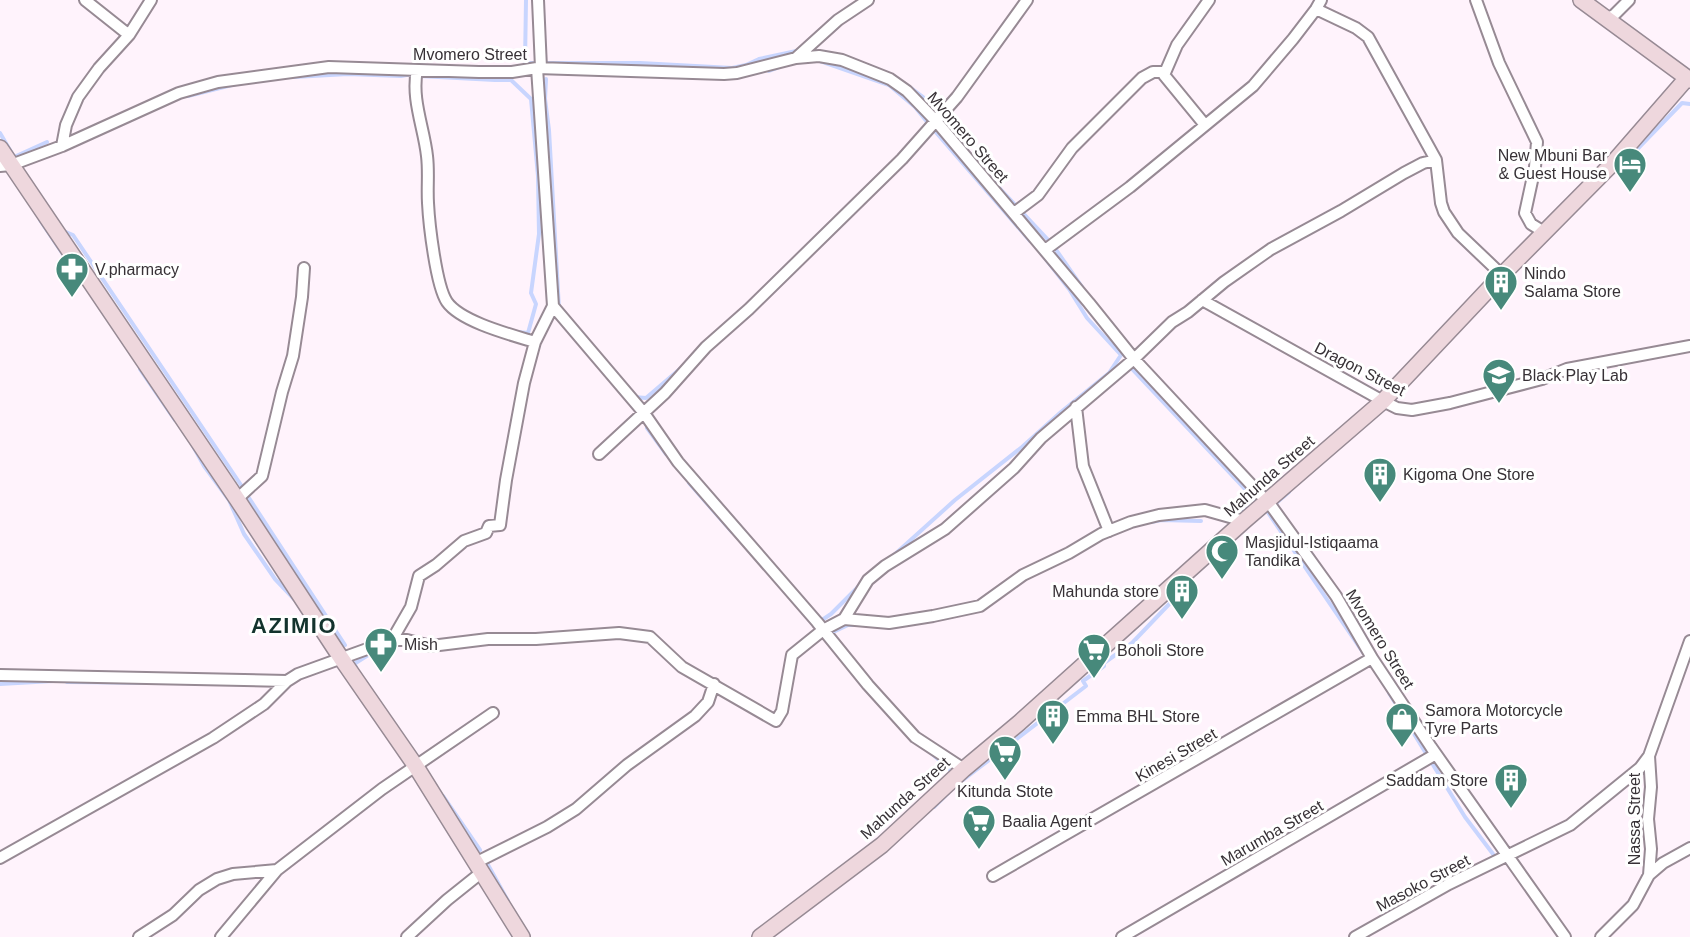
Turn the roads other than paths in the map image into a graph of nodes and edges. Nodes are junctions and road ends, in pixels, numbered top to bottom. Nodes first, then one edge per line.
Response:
1 (85, 0) edge
2 (152, 0) edge
3 (538, 0) edge
4 (868, 0) edge
5 (1027, 0) edge
6 (1209, 0) edge
7 (1476, 0) edge
8 (1581, 0) edge
9 (1629, 0) edge
10 (1318, 5) edge
11 (1607, 18) junction
12 (129, 35) junction
13 (796, 58) junction
14 (539, 68) junction
15 (417, 70) junction
16 (1165, 72) junction
17 (1688, 79) edge
18 (936, 121) junction
19 (1205, 125) junction
20 (62, 146) junction
21 (0, 148) edge
22 (1436, 160) junction
23 (5, 166) edge
24 (1014, 213) junction
25 (1544, 232) junction
26 (1045, 250) junction
27 (304, 268) dead end
28 (1502, 275) junction
29 (1202, 300) junction
30 (553, 306) junction
31 (535, 342) junction
32 (1690, 346) edge
33 (1134, 359) junction
34 (1383, 401) junction
35 (1076, 407) junction
36 (644, 413) junction
37 (599, 454) dead end
38 (237, 498) junction
39 (1268, 502) junction
40 (1244, 521) junction
41 (1109, 531) junction
42 (844, 619) junction
43 (823, 630) junction
44 (392, 640) junction
45 (1690, 641) edge
46 (341, 658) junction
47 (1372, 658) junction
48 (0, 675) edge
49 (287, 681) junction
50 (714, 684) junction
51 (493, 713) dead end
52 (1436, 754) junction
53 (1649, 756) junction
54 (416, 765) junction
55 (964, 769) junction
56 (1690, 848) edge
57 (1507, 857) junction
58 (0, 858) edge
59 (480, 867) junction
60 (276, 870) junction
61 (1649, 875) junction
62 (993, 876) dead end
63 (139, 937) edge
64 (221, 937) edge
65 (407, 937) edge
66 (522, 937) edge
67 (760, 937) edge
68 (1122, 937) edge
69 (1355, 937) edge
70 (1565, 937) edge
71 (1601, 937) edge

1 - 12 street
2 - 12 street
3 - 14 street
4 - 13 street
5 - 18 street
6 - 16 street
7 - 25 street
8 - 11 street
9 - 11 street
10 - 19 street
10 - 22 street
11 - 17 street
12 - 20 street
13 - 14 street, Mvomero Street
13 - 18 street, Mvomero Street
14 - 15 street, Mvomero Street
14 - 30 street
15 - 20 street, Mvomero Street
15 - 31 street
16 - 19 street
16 - 24 street
17 - 25 street, Mahunda Street
18 - 24 street, Mvomero Street
18 - 36 street
19 - 26 street
20 - 23 street, Mvomero Street
21 - 23 street
22 - 28 street
22 - 29 street
23 - 38 street
24 - 26 street, Mvomero Street
25 - 28 street, Mahunda Street
26 - 33 street, Mvomero Street
27 - 38 street
28 - 34 street, Mahunda Street
29 - 33 street
29 - 34 street, Dragon Street
30 - 31 street
30 - 36 street
31 - 44 street
32 - 34 street, Dragon Street
33 - 35 street
33 - 39 street, Mvomero Street
34 - 39 street, Mahunda Street
35 - 41 street
35 - 42 street
36 - 37 street
36 - 43 street
38 - 46 street
39 - 40 street, Mahunda Street
39 - 47 street, Mvomero Street
40 - 41 street
40 - 55 street, Mahunda Street
41 - 42 street
42 - 43 street
43 - 50 street
43 - 55 street
44 - 46 street
44 - 50 street
45 - 53 street
46 - 49 street
46 - 54 street
47 - 52 street, Mvomero Street
47 - 62 street, Kinesi Street
48 - 49 street
49 - 58 street
50 - 59 street
51 - 54 street
52 - 57 street, Mvomero Street
52 - 68 street, Marumba Street
53 - 57 street, Masoko Street
53 - 61 street, Nassa Street
54 - 59 street
54 - 60 street
55 - 67 street, Mahunda Street
56 - 61 street
57 - 69 street, Masoko Street
57 - 70 street, Mvomero Street
59 - 65 street
59 - 66 street
60 - 63 street
60 - 64 street
61 - 71 street, Nassa Street

